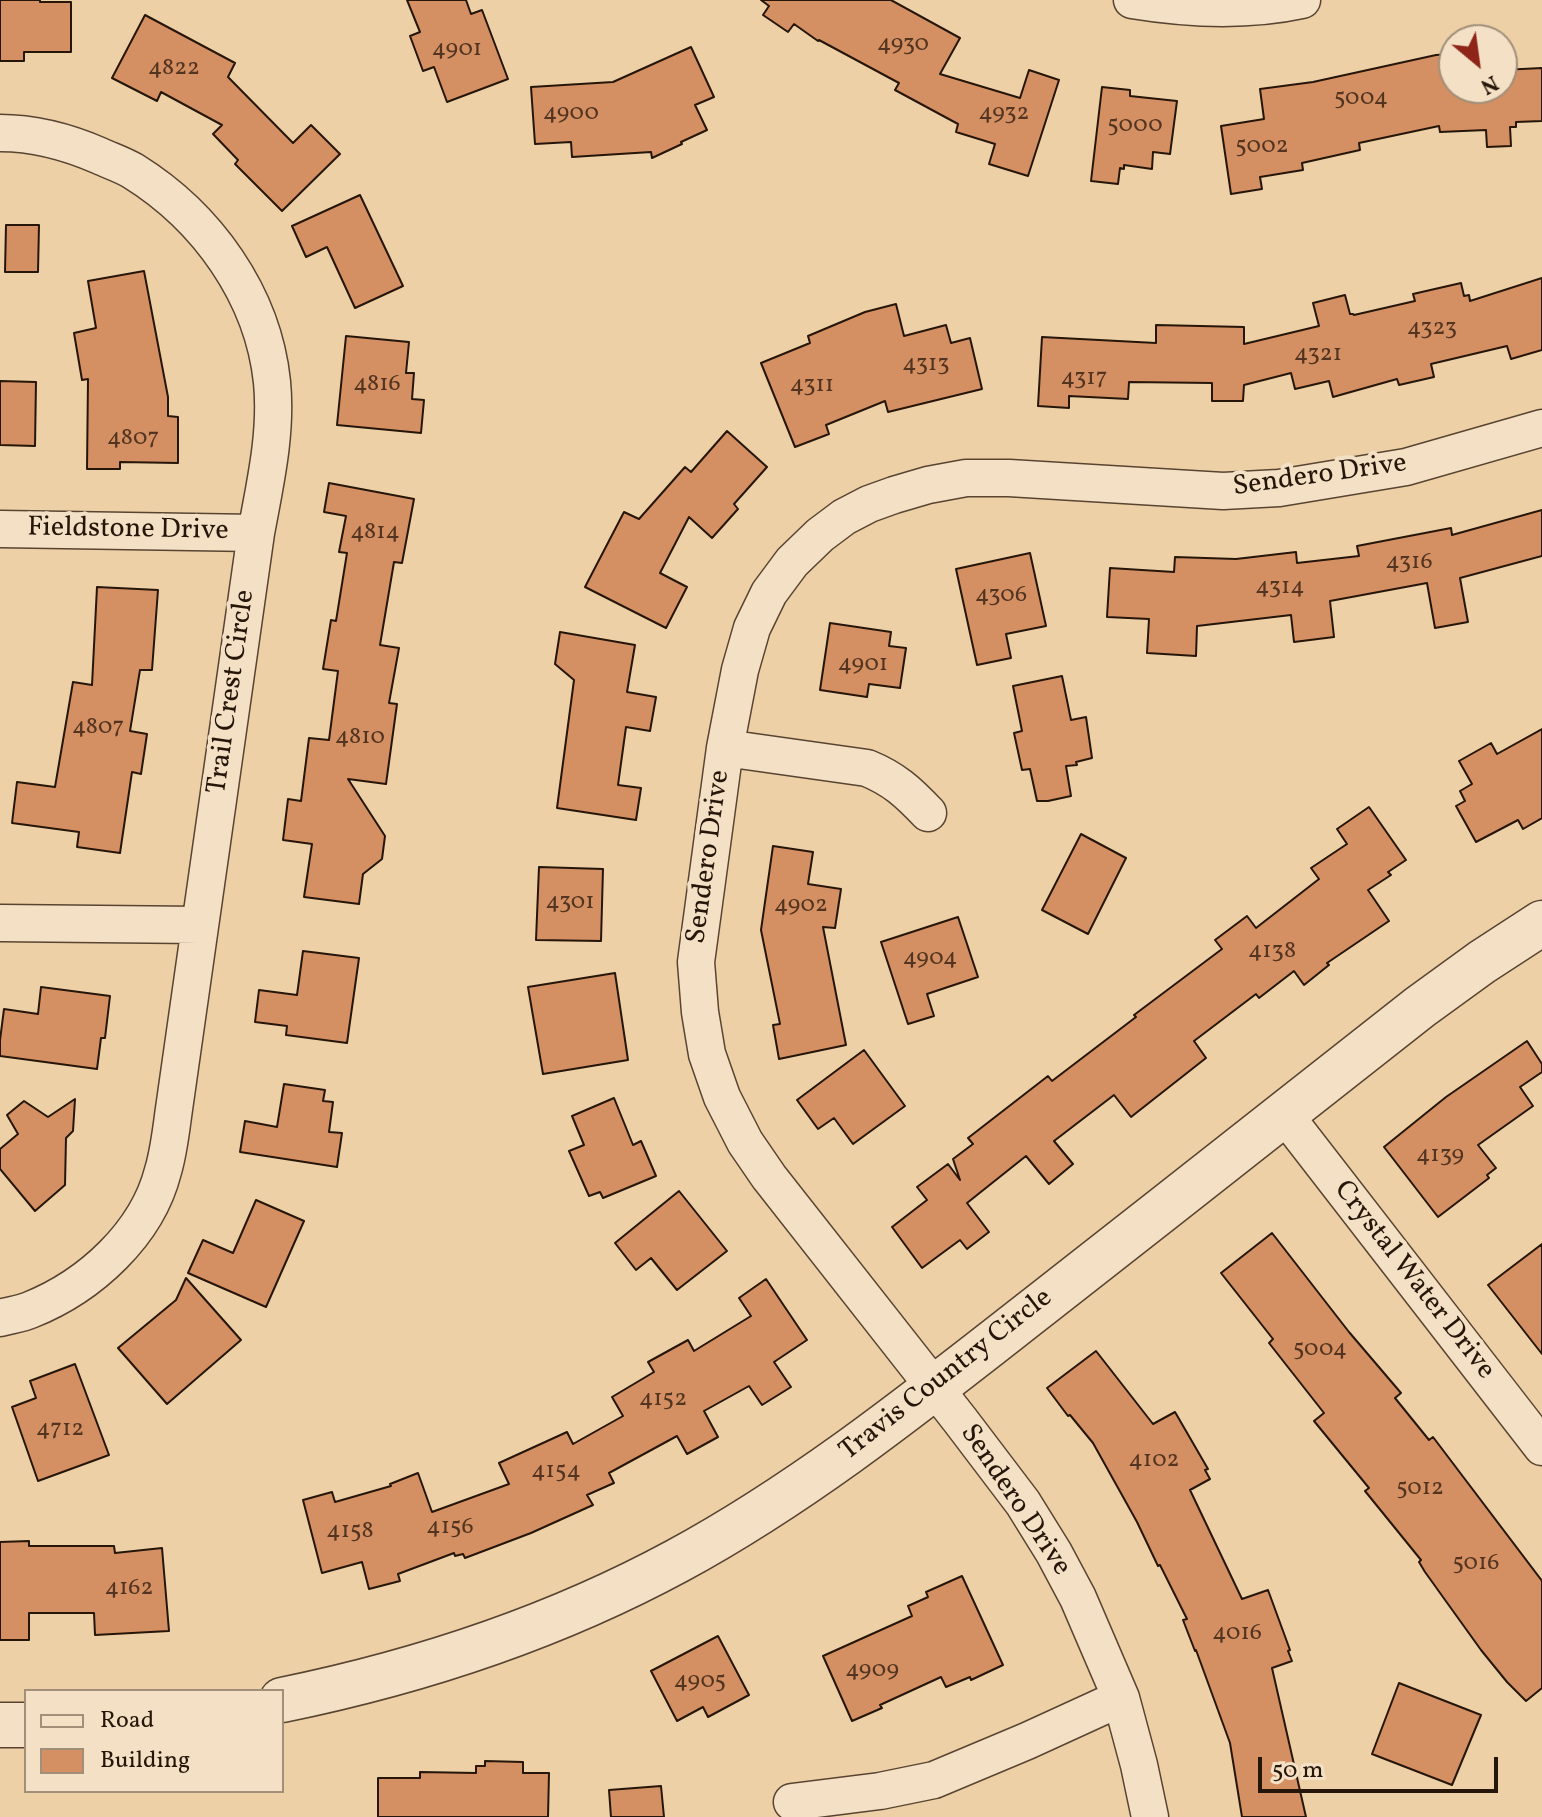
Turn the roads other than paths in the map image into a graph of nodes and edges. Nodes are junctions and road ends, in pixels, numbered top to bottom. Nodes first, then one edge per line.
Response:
1 (1132, 0) edge
2 (1302, 0) edge
3 (0, 133) edge
4 (1542, 428) edge
5 (0, 529) edge
6 (256, 533) junction
7 (725, 748) junction
8 (928, 813) dead end
9 (0, 923) edge
10 (1542, 923) edge
11 (199, 925) junction
12 (1284, 1114) junction
13 (0, 1318) edge
14 (936, 1388) junction
15 (1542, 1447) edge
16 (1121, 1698) junction
17 (284, 1700) edge
18 (0, 1725) edge
19 (24, 1725) edge
20 (792, 1802) dead end
21 (1150, 1817) edge

1 - 2 street
3 - 6 street, Trail Crest Circle
4 - 7 street, Sendero Drive
5 - 6 street, Fieldstone Drive
6 - 11 street, Trail Crest Circle
7 - 8 street
7 - 14 street, Sendero Drive
9 - 11 street
10 - 12 street, Travis Country Circle
11 - 13 street, Trail Crest Circle
12 - 14 street, Travis Country Circle
12 - 15 street, Crystal Water Drive
14 - 16 street, Sendero Drive
14 - 17 street, Travis Country Circle
16 - 20 street
16 - 21 street, Sendero Drive
18 - 19 street

